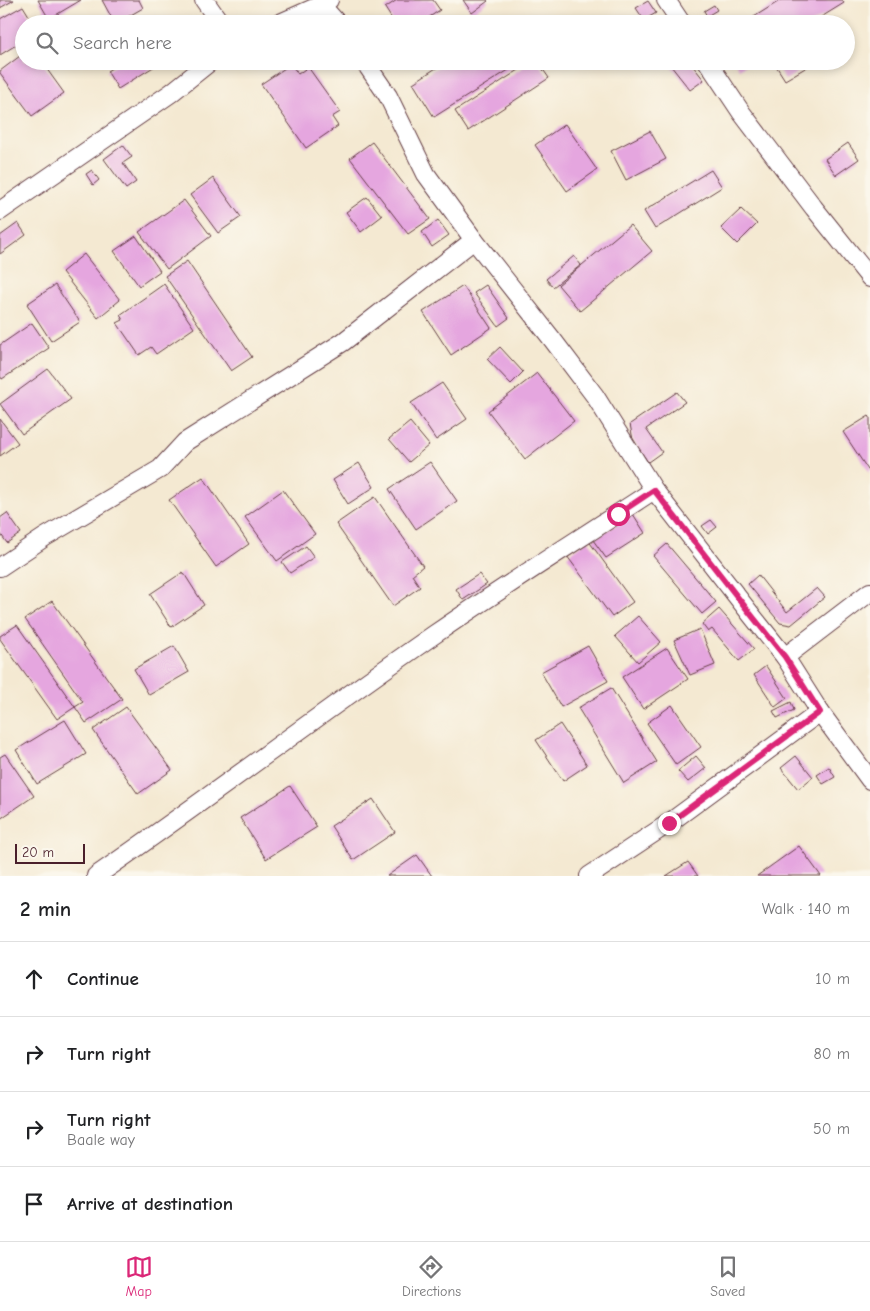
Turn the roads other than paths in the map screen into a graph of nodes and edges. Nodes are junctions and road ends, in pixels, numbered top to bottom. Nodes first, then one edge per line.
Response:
1 (204, 0) edge
2 (666, 0) edge
3 (325, 3) edge
4 (215, 15) edge
5 (298, 15) edge
6 (332, 15) edge
7 (676, 15) edge
8 (200, 70) edge
9 (370, 70) edge
10 (713, 70) edge
11 (0, 211) edge
12 (474, 240) junction
13 (870, 278) edge
14 (654, 490) junction
15 (0, 567) edge
16 (870, 592) edge
17 (785, 657) junction
18 (820, 712) junction
19 (870, 780) edge
20 (96, 876) edge
21 (589, 876) edge

1 - 4 street
2 - 7 street
3 - 5 street
3 - 6 street
8 - 11 street
9 - 12 street
10 - 13 street
12 - 14 street
12 - 15 street
14 - 17 street
14 - 20 street
16 - 17 street
17 - 18 street
18 - 19 street
18 - 21 street

